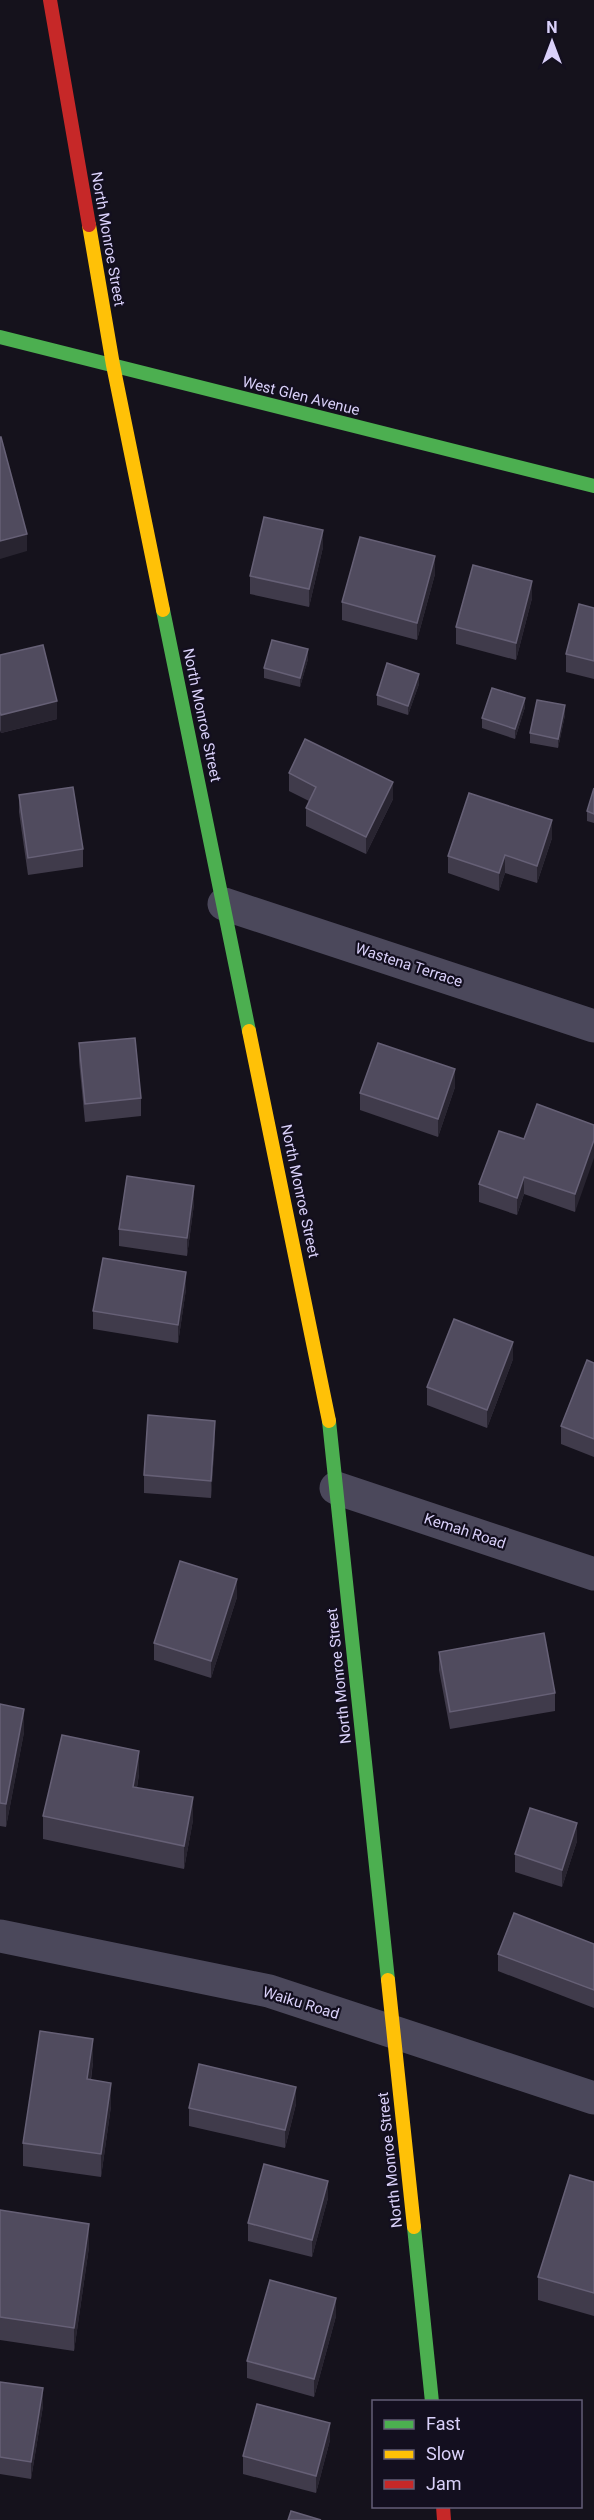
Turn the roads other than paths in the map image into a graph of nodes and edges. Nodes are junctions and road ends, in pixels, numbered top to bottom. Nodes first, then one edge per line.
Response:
1 (50, 0) edge
2 (0, 337) edge
3 (113, 365) junction
4 (594, 486) edge
5 (224, 904) junction
6 (594, 1026) edge
7 (336, 1488) junction
8 (594, 1574) edge
9 (0, 1936) edge
10 (393, 2032) junction
11 (594, 2098) edge
12 (432, 2400) edge

1 - 3 main road, North Monroe Street
2 - 3 main road, West Glen Avenue
3 - 4 main road, West Glen Avenue
3 - 5 main road, North Monroe Street
5 - 6 street, Wastena Terrace
5 - 7 main road, North Monroe Street
7 - 8 street, Kemah Road
7 - 10 main road, North Monroe Street
9 - 10 street, Waiku Road
10 - 11 street, Waiku Road
10 - 12 main road, North Monroe Street

